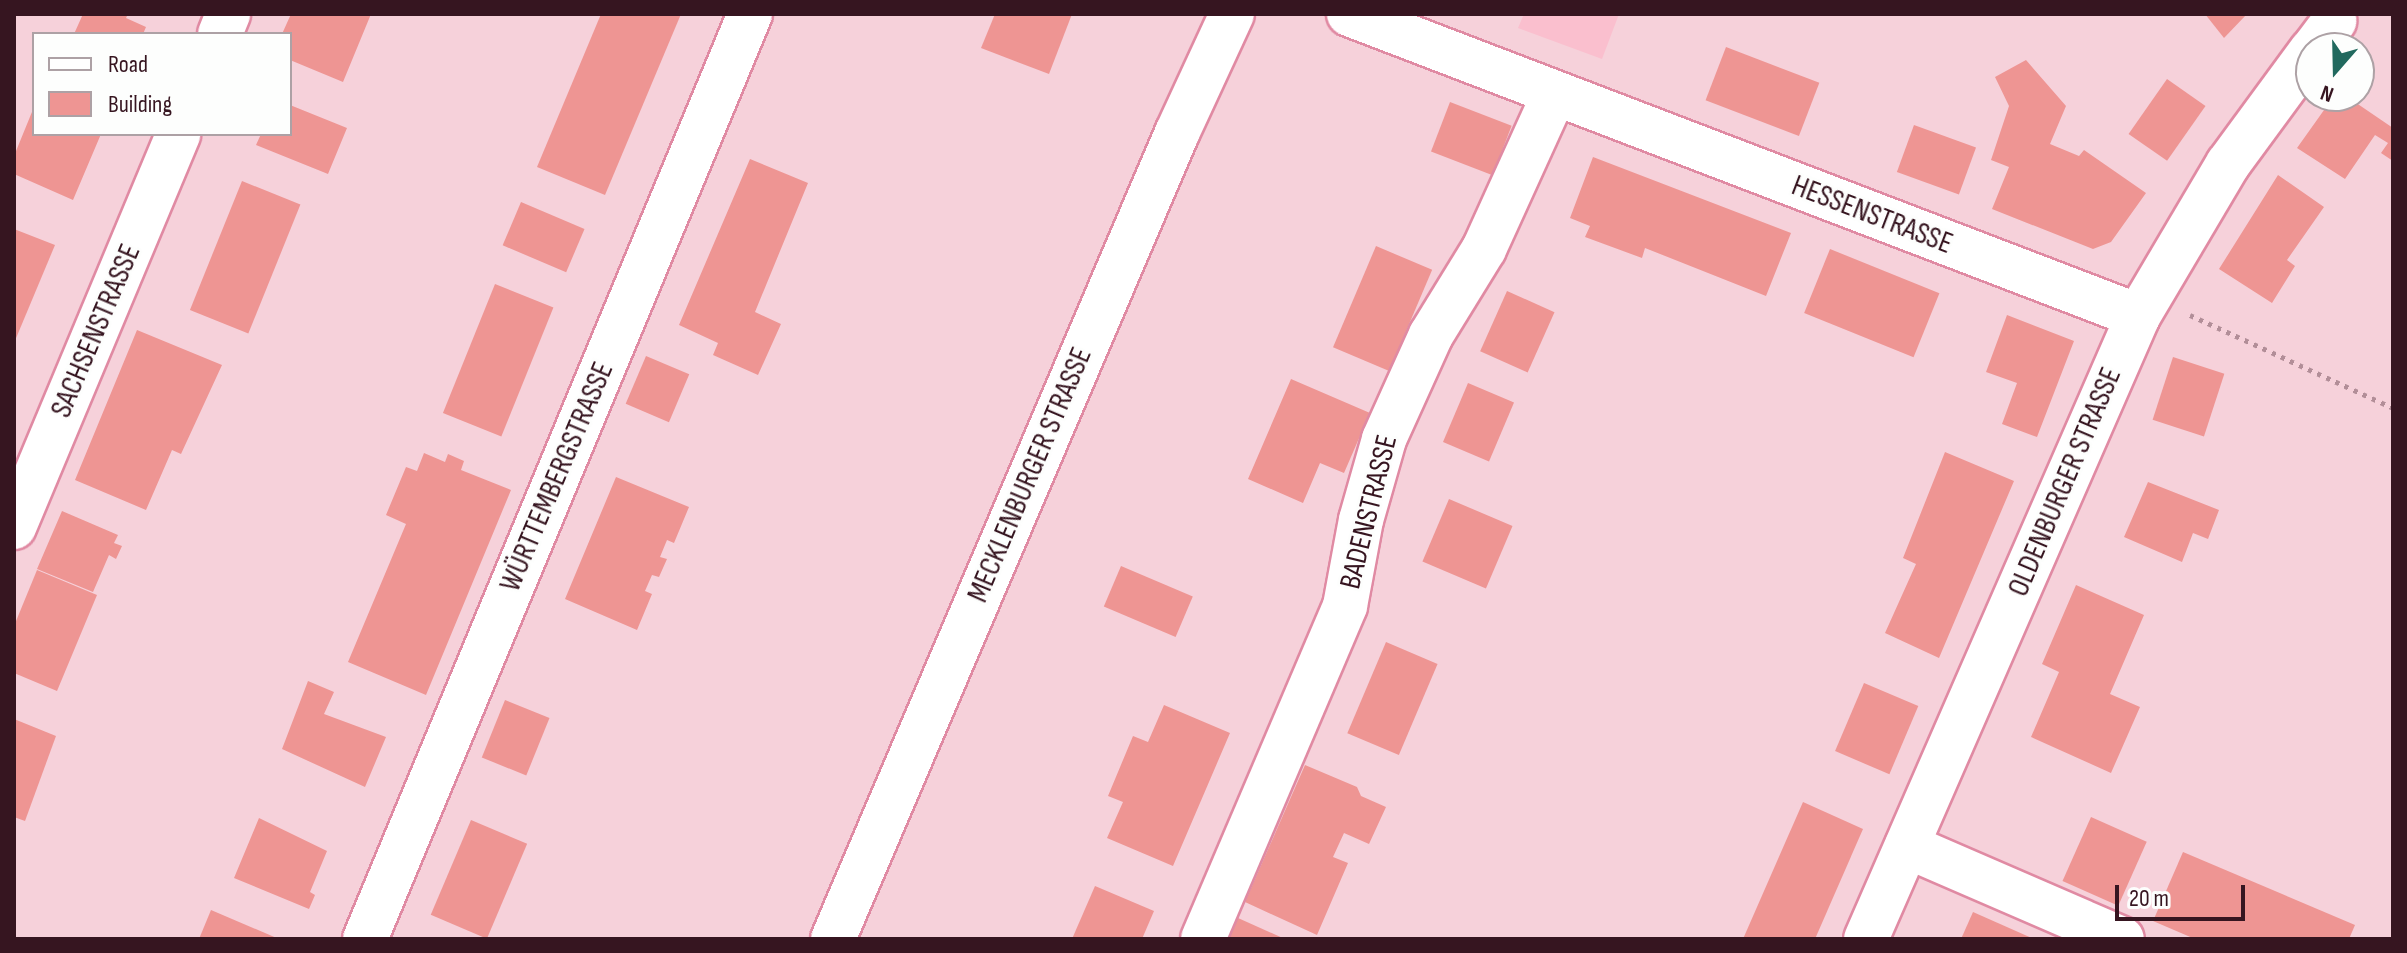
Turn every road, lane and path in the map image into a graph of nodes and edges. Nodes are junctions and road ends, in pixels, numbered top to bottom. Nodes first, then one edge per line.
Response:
1 (750, 14) edge
2 (1232, 14) edge
3 (1349, 14) edge
4 (2295, 73) edge
5 (1554, 95) junction
6 (177, 136) edge
7 (2138, 316) junction
8 (2393, 408) edge
9 (14, 527) edge
10 (1907, 846) junction
11 (365, 939) edge
12 (833, 939) edge
13 (1203, 939) edge
14 (1866, 939) edge
15 (2122, 939) edge

1 - 11 street, WÜRTTEMBERGSTRASSE
2 - 12 street, MECKLENBURGER STRASSE
3 - 5 street, HESSENSTRASSE
4 - 7 street, OLDENBURGER STRASSE
5 - 7 street, HESSENSTRASSE
5 - 13 street, BADENSTRASSE
6 - 9 street, SACHSENSTRASSE
7 - 8 path
7 - 10 street, OLDENBURGER STRASSE
10 - 14 street, OLDENBURGER STRASSE
10 - 15 street

